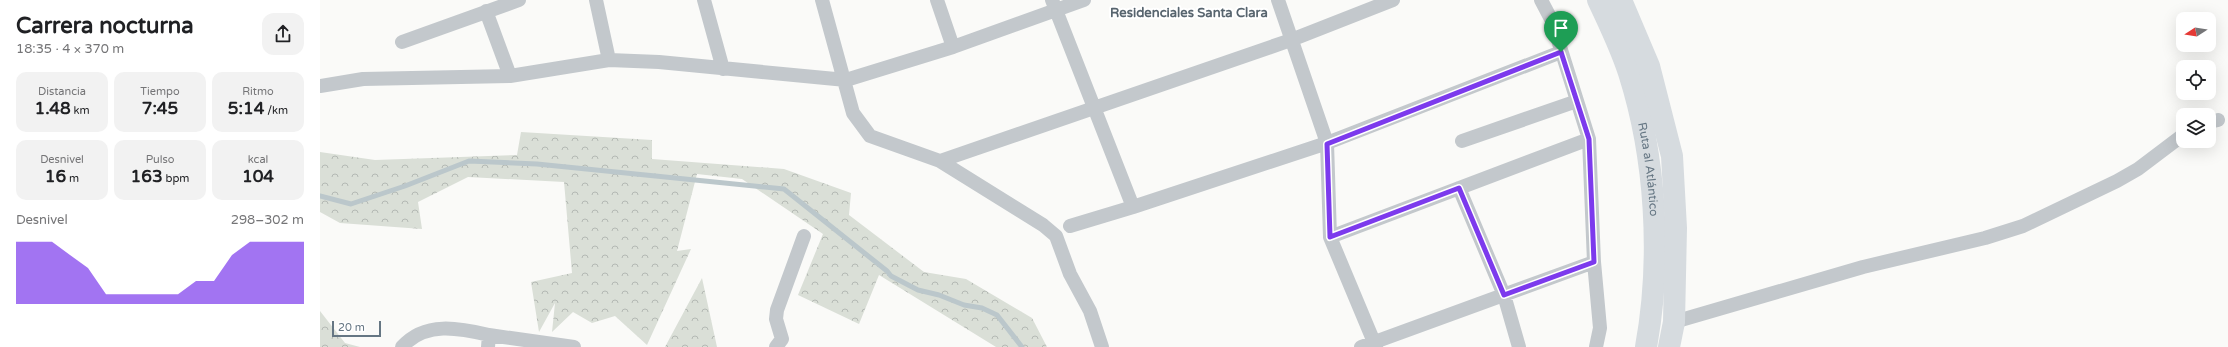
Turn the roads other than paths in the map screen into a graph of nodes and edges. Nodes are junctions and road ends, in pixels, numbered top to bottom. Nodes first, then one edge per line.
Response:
1 (519, 0) edge
2 (596, 0) edge
3 (704, 0) edge
4 (822, 0) edge
5 (937, 0) edge
6 (1084, 0) edge
7 (1278, 0) edge
8 (1393, 0) edge
9 (1541, 0) edge
10 (1598, 0) edge
11 (1621, 0) edge
12 (1054, 5) edge
13 (486, 11) junction
14 (1291, 40) junction
15 (402, 42) dead end
16 (953, 47) junction
17 (1561, 52) junction
18 (609, 60) junction
19 (723, 69) junction
20 (510, 76) junction
21 (846, 80) junction
22 (320, 86) edge
23 (1577, 101) junction
24 (1095, 109) junction
25 (1589, 139) junction
26 (2176, 140) edge
27 (1462, 141) dead end
28 (1327, 144) junction
29 (940, 161) junction
30 (1459, 188) junction
31 (1133, 207) junction
32 (1070, 226) dead end
33 (804, 236) dead end
34 (1330, 237) junction
35 (1594, 262) junction
36 (1504, 295) junction
37 (1674, 322) junction
38 (488, 341) edge
39 (405, 344) edge
40 (1375, 344) edge
41 (574, 347) edge
42 (776, 347) edge
43 (1102, 347) edge
44 (1361, 347) edge
45 (1519, 347) edge
46 (1596, 347) edge
47 (1646, 347) edge
48 (1669, 347) edge

1 - 13 street
2 - 18 street
3 - 19 street
4 - 21 street
5 - 16 street
6 - 12 street
7 - 14 street
8 - 14 street
9 - 17 street
10 - 47 highway, Ruta al Atlántico
11 - 37 highway, Ruta al Atlántico
12 - 16 street
12 - 24 street
13 - 15 street
13 - 20 street
14 - 24 street
14 - 28 street
16 - 21 street
17 - 23 street
17 - 28 street
18 - 19 street
18 - 20 street
19 - 21 street
20 - 22 street
21 - 29 street
23 - 25 street
23 - 27 street
24 - 29 street
24 - 31 street
25 - 30 street
25 - 35 street
26 - 37 street
28 - 31 street
28 - 34 street
29 - 43 street
30 - 34 street
30 - 36 street
31 - 32 street
33 - 42 street
34 - 40 street
35 - 36 street
35 - 46 street
36 - 40 street
36 - 45 street
37 - 48 highway, Ruta al Atlántico
38 - 39 street
38 - 41 street
40 - 44 street

